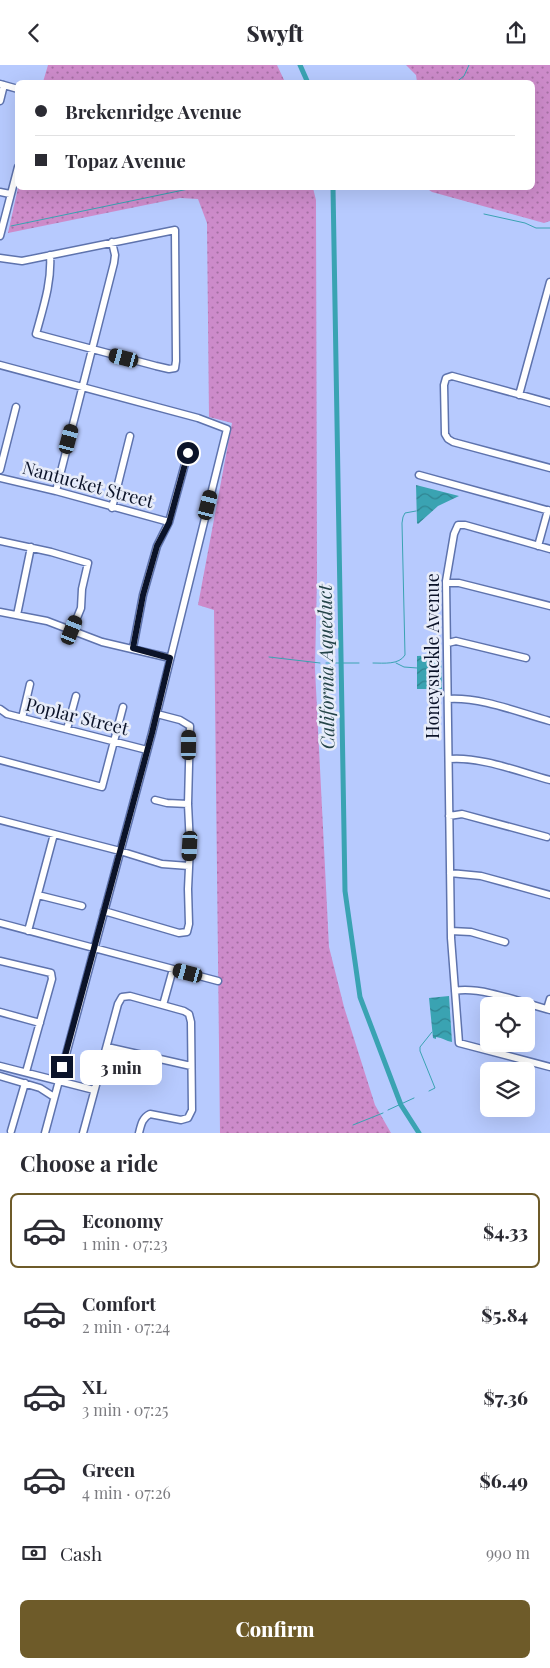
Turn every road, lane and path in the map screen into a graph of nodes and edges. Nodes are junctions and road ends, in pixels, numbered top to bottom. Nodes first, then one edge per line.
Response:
1 (2, 85) edge
2 (15, 88) edge
3 (0, 101) edge
4 (15, 177) edge
5 (0, 191) edge
6 (10, 194) junction
7 (0, 236) edge
8 (112, 242) junction
9 (50, 255) junction
10 (0, 258) edge
11 (550, 282) edge
12 (92, 349) junction
13 (0, 365) edge
14 (82, 387) junction
15 (519, 395) junction
16 (550, 403) edge
17 (16, 407) dead end
18 (130, 436) dead end
19 (188, 453) dead end
20 (550, 467) edge
21 (0, 470) edge
22 (419, 475) dead end
23 (0, 477) edge
24 (56, 491) junction
25 (112, 508) junction
26 (549, 511) edge
27 (169, 523) junction
28 (0, 541) edge
29 (538, 546) junction
30 (30, 547) junction
31 (550, 549) edge
32 (446, 583) junction
33 (550, 606) edge
34 (0, 612) edge
35 (17, 615) junction
36 (72, 630) junction
37 (448, 643) junction
38 (133, 648) junction
39 (526, 657) dead end
40 (170, 658) junction
41 (30, 684) dead end
42 (76, 696) dead end
43 (448, 699) junction
44 (123, 707) dead end
45 (0, 709) edge
46 (157, 714) junction
47 (22, 718) junction
48 (550, 721) edge
49 (67, 729) junction
50 (114, 743) junction
51 (148, 750) junction
52 (449, 759) junction
53 (0, 761) edge
54 (550, 780) edge
55 (155, 800) dead end
56 (188, 804) junction
57 (449, 816) junction
58 (0, 822) edge
59 (54, 834) junction
60 (547, 837) dead end
61 (120, 851) junction
62 (189, 866) junction
63 (450, 873) junction
64 (38, 895) junction
65 (550, 895) edge
66 (82, 906) dead end
67 (104, 911) junction
68 (0, 923) edge
69 (28, 931) junction
70 (451, 931) junction
71 (505, 942) dead end
72 (94, 948) junction
73 (0, 961) edge
74 (173, 969) junction
75 (218, 981) dead end
76 (455, 991) junction
77 (550, 999) edge
78 (163, 1005) junction
79 (548, 1010) edge
80 (0, 1012) edge
81 (40, 1023) junction
82 (107, 1047) junction
83 (0, 1066) edge
84 (191, 1066) junction
85 (550, 1067) edge
86 (26, 1072) junction
87 (0, 1077) edge
88 (59, 1081) junction
89 (25, 1083) junction
90 (94, 1090) junction
91 (54, 1097) junction
92 (11, 1131) dead end
93 (45, 1133) edge
94 (83, 1133) edge
95 (139, 1133) edge

1 - 2 street
1 - 3 street
4 - 6 street
5 - 6 street
6 - 7 street
8 - 9 street
8 - 12 street
8 - 12 street
9 - 10 street
9 - 12 street
11 - 15 street
12 - 14 street
13 - 14 street
14 - 24 street
14 - 40 street
15 - 16 street
15 - 20 street
17 - 21 street
18 - 25 street
19 - 27 street
22 - 26 street
23 - 24 street, Nantucket Street
24 - 25 street, Nantucket Street
25 - 27 street, Nantucket Street
26 - 29 street
27 - 38 street
28 - 30 street
29 - 31 street
29 - 32 street, Honeysuckle Avenue
30 - 35 street
30 - 36 street
32 - 33 street
32 - 37 street, Honeysuckle Avenue
34 - 35 street
35 - 36 street
36 - 38 street
37 - 39 street
37 - 43 street, Honeysuckle Avenue
38 - 40 street
40 - 46 street
41 - 47 street
42 - 49 street
43 - 48 street
43 - 52 street, Honeysuckle Avenue
44 - 50 street
45 - 47 street, Poplar Street
46 - 51 street
46 - 56 street
47 - 49 street, Poplar Street
49 - 50 street, Poplar Street
50 - 51 street, Poplar Street
50 - 53 street
51 - 61 street
52 - 54 street
52 - 57 street, Honeysuckle Avenue
55 - 56 street
56 - 62 street
57 - 60 street
57 - 63 street, Honeysuckle Avenue
58 - 59 street
59 - 61 street
59 - 64 street
61 - 62 street
61 - 67 street
62 - 67 street
63 - 65 street
63 - 70 street, Honeysuckle Avenue
64 - 66 street
64 - 69 street
67 - 72 street
68 - 69 street
69 - 72 street
70 - 71 street
70 - 76 street, Honeysuckle Avenue
72 - 74 street
72 - 88 street
73 - 81 street
74 - 75 street
74 - 78 street
76 - 79 street
76 - 85 street, Honeysuckle Avenue
77 - 79 street
78 - 82 street
78 - 84 street
80 - 81 street
81 - 86 street
82 - 84 street
82 - 90 street
83 - 86 street
84 - 95 street
86 - 88 street
87 - 89 street
88 - 90 street
88 - 91 street
89 - 91 street
89 - 92 street
90 - 94 street
91 - 93 street

